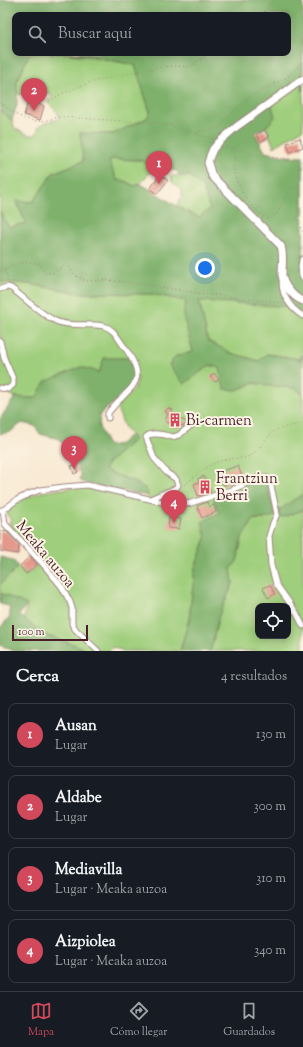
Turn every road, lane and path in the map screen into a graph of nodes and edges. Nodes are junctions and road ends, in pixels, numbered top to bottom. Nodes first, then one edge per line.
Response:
1 (272, 0) edge
2 (264, 12) edge
3 (206, 56) edge
4 (303, 62) edge
5 (303, 79) edge
6 (0, 103) edge
7 (46, 104) dead end
8 (195, 134) junction
9 (219, 142) junction
10 (233, 149) junction
11 (303, 162) edge
12 (303, 232) edge
13 (303, 260) edge
14 (5, 270) junction
15 (0, 272) edge
16 (303, 276) edge
17 (283, 278) junction
18 (8, 287) junction
19 (0, 289) edge
20 (303, 301) edge
21 (290, 304) junction
22 (303, 316) edge
23 (0, 341) edge
24 (0, 388) edge
25 (108, 418) dead end
26 (194, 423) dead end
27 (303, 424) edge
28 (176, 488) junction
29 (150, 499) junction
30 (2, 510) edge
31 (303, 626) edge
32 (98, 651) edge

1 - 2 path
3 - 7 path
4 - 8 path
5 - 9 street
6 - 8 path
8 - 9 path
9 - 10 path
9 - 17 street
10 - 11 path
10 - 12 path
13 - 16 street
14 - 15 path
14 - 18 path
14 - 21 path
17 - 20 street
17 - 21 street
18 - 19 street
18 - 25 street
21 - 22 street
23 - 24 street
26 - 28 street
27 - 28 path
28 - 29 street
29 - 30 street, Meaka auzoa
29 - 31 street, Meaka auzoa
30 - 32 street, Meaka auzoa

